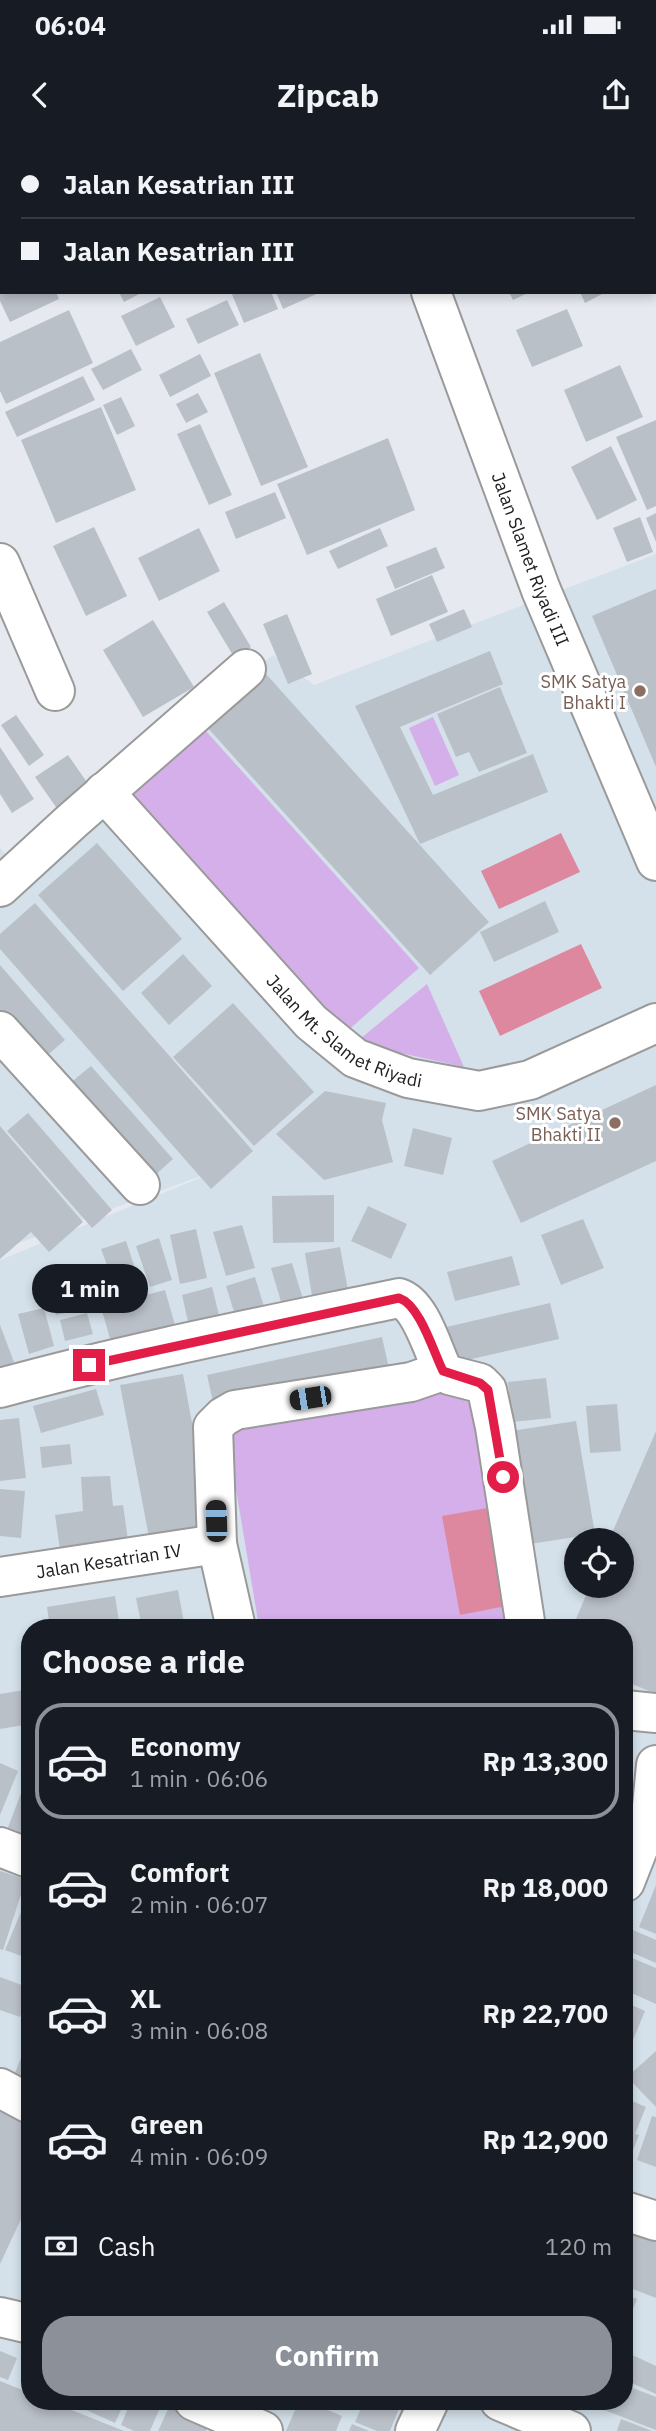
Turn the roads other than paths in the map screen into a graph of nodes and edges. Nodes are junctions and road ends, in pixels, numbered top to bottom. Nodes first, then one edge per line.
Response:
1 (432, 294) edge
2 (0, 563) edge
3 (246, 669) dead end
4 (55, 691) dead end
5 (104, 792) junction
6 (656, 861) edge
7 (0, 887) edge
8 (656, 1023) edge
9 (0, 1031) edge
10 (141, 1185) dead end
11 (443, 1371) junction
12 (0, 1388) edge
13 (217, 1544) junction
14 (0, 1577) edge
15 (234, 1619) edge
16 (525, 1619) edge
17 (633, 1711) edge
18 (656, 1713) edge
19 (656, 1765) edge
20 (654, 1817) edge
21 (633, 1864) edge
22 (0, 2088) edge
23 (21, 2099) edge
24 (0, 2316) edge
25 (21, 2322) edge
26 (215, 2410) edge
27 (425, 2410) edge
28 (521, 2410) edge
29 (263, 2431) edge
30 (415, 2431) edge
31 (571, 2431) edge

1 - 6 street, Jalan Slamet Riyadi III
2 - 4 street
3 - 5 street
5 - 7 street
5 - 8 street, Jalan Mt. Slamet Riyadi
9 - 10 street
11 - 12 street
11 - 13 street
11 - 16 street
13 - 14 street, Jalan Kesatrian IV
13 - 15 street
17 - 18 street
19 - 20 street
20 - 21 street
22 - 23 street
24 - 25 street
26 - 29 street
27 - 30 street
28 - 31 street

